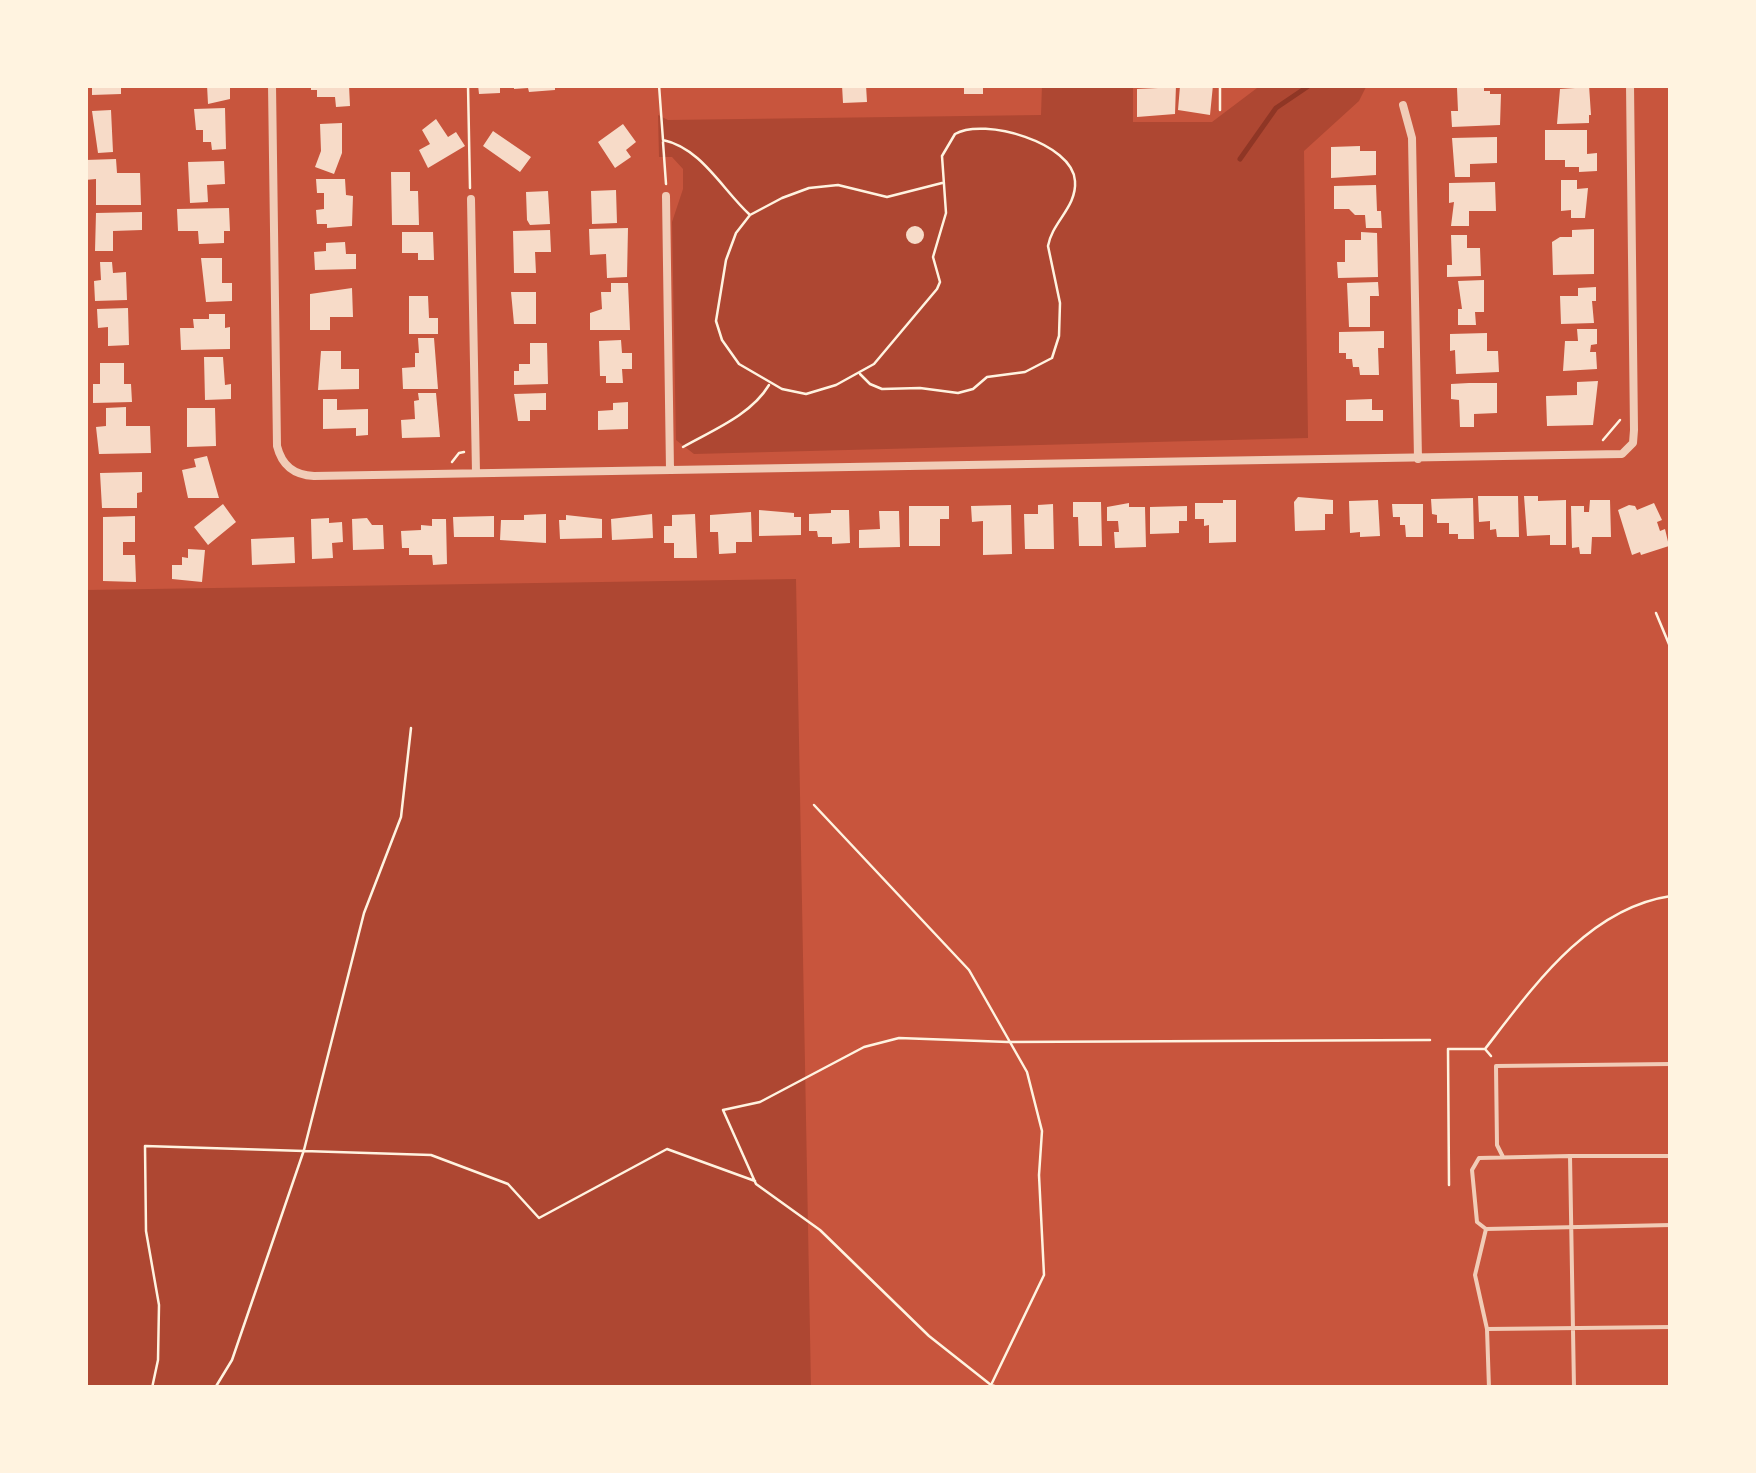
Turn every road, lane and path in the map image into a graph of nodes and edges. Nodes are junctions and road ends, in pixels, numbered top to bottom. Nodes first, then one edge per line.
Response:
1 (272, 85) edge
2 (468, 85) edge
3 (658, 85) edge
4 (1220, 85) edge
5 (1630, 85) edge
6 (1403, 106) dead end
7 (1220, 110) dead end
8 (663, 140) junction
9 (942, 184) junction
10 (666, 196) joint
11 (471, 199) joint
12 (750, 215) junction
13 (860, 374) junction
14 (770, 384) junction
15 (1622, 413) dead end
16 (1598, 443) dead end
17 (476, 450) junction
18 (686, 452) dead end
19 (1418, 459) junction
20 (448, 463) dead end
21 (670, 470) junction
22 (476, 473) junction
23 (1656, 614) dead end
24 (1671, 649) edge
25 (411, 728) dead end
26 (814, 804) dead end
27 (1671, 896) edge
28 (1430, 1040) dead end
29 (1008, 1042) junction
30 (1485, 1049) junction
31 (1671, 1064) edge
32 (1496, 1066) junction
33 (304, 1150) junction
34 (1570, 1156) junction
35 (1671, 1156) edge
36 (1503, 1157) junction
37 (755, 1182) junction
38 (1449, 1185) dead end
39 (1671, 1225) edge
40 (1571, 1226) junction
41 (1486, 1228) junction
42 (1573, 1327) junction
43 (1671, 1327) edge
44 (1486, 1329) junction
45 (991, 1385) junction
46 (152, 1388) edge
47 (216, 1388) edge
48 (1002, 1388) edge
49 (1489, 1388) edge
50 (1574, 1388) edge

1 - 22 street
2 - 11 path
3 - 8 path
4 - 7 path
5 - 19 street
6 - 19 street
8 - 10 path
8 - 12 path
9 - 12 path
9 - 13 path
9 - 13 path
10 - 21 street
11 - 17 street
12 - 14 path
13 - 14 path
14 - 18 path
15 - 16 path
17 - 20 path
17 - 22 street
19 - 21 street
21 - 22 street
23 - 24 path
25 - 33 path
26 - 29 path
27 - 30 path
28 - 29 path
29 - 37 path
29 - 45 path
30 - 32 path
30 - 38 path
31 - 32 lane
32 - 36 lane
33 - 37 path
33 - 46 path
33 - 47 path
34 - 35 lane
34 - 36 lane
34 - 40 lane
36 - 41 lane
37 - 45 path
39 - 40 lane
40 - 41 lane
40 - 42 lane
41 - 44 lane
42 - 43 lane
42 - 44 lane
42 - 50 lane
44 - 49 lane
45 - 48 path

